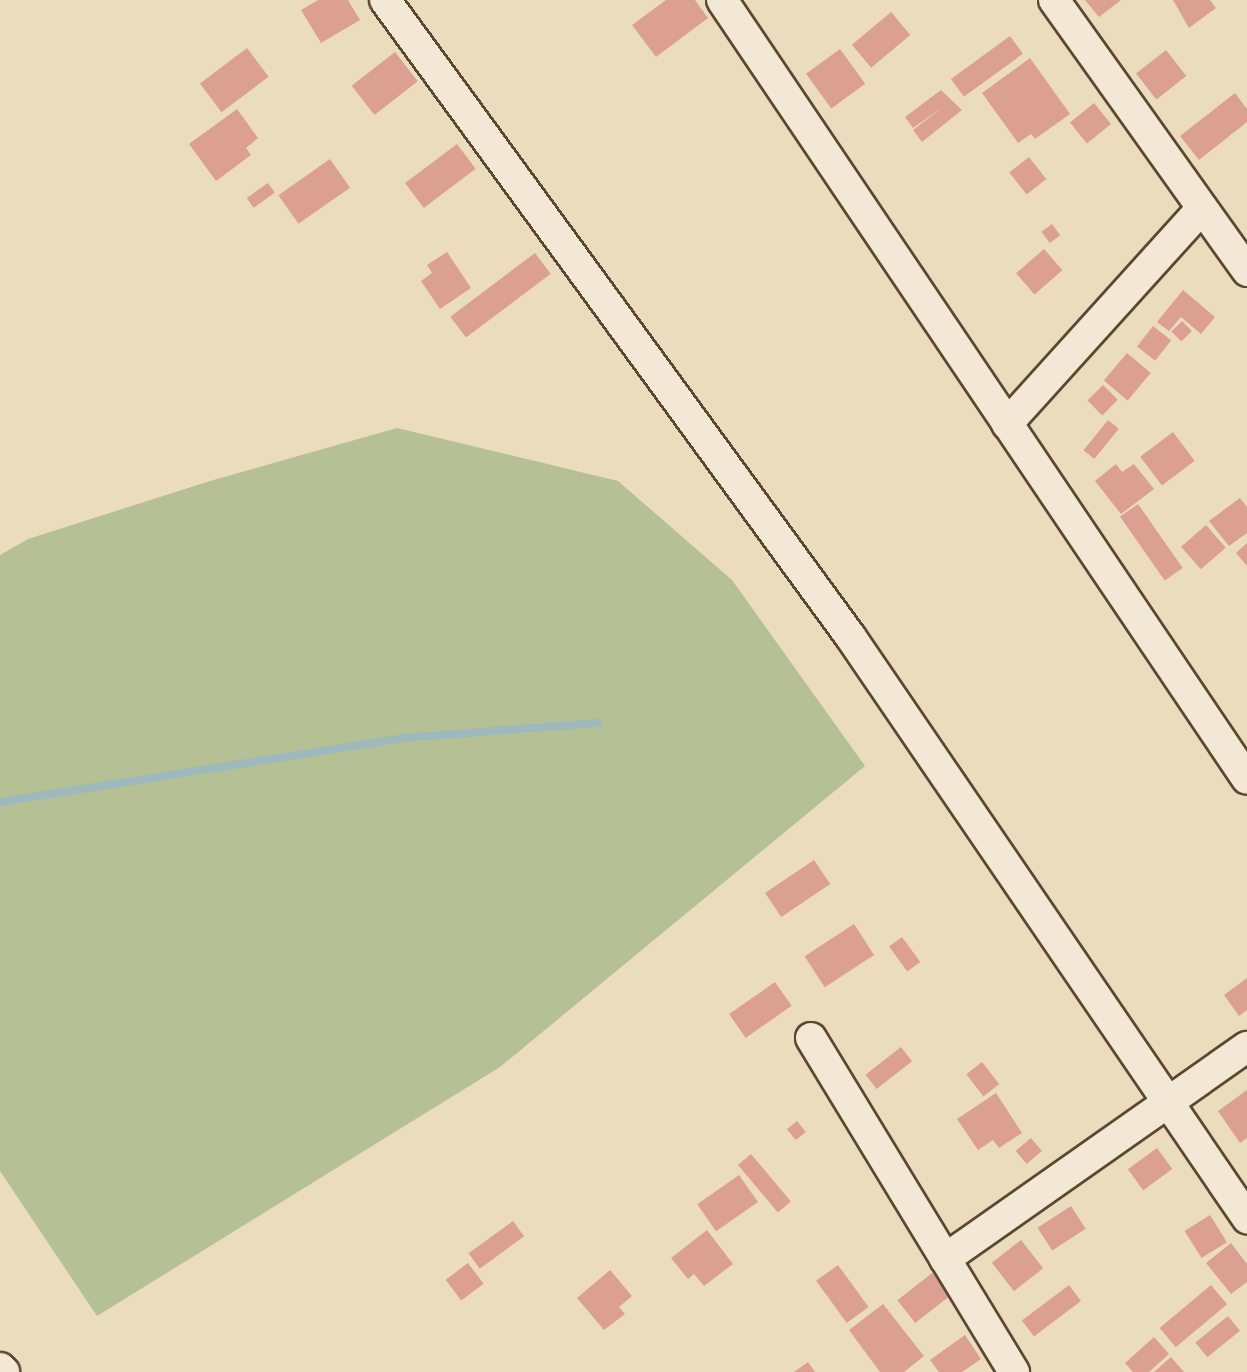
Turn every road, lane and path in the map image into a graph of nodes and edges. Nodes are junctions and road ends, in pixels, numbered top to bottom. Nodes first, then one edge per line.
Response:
1 (385, 0) edge
2 (722, 0) edge
3 (1054, 0) edge
4 (1202, 208) junction
5 (1247, 271) edge
6 (1007, 424) junction
7 (1247, 779) edge
8 (811, 1038) dead end
9 (1247, 1047) edge
10 (1167, 1099) junction
11 (1247, 1218) edge
12 (945, 1259) junction
13 (0, 1368) edge
14 (1007, 1369) edge
15 (4, 1372) edge

1 - 10 street
2 - 6 street
3 - 4 street
4 - 5 street
4 - 6 street
6 - 7 street
8 - 12 street
9 - 10 street
10 - 11 street
10 - 12 street
12 - 14 street
13 - 15 street

